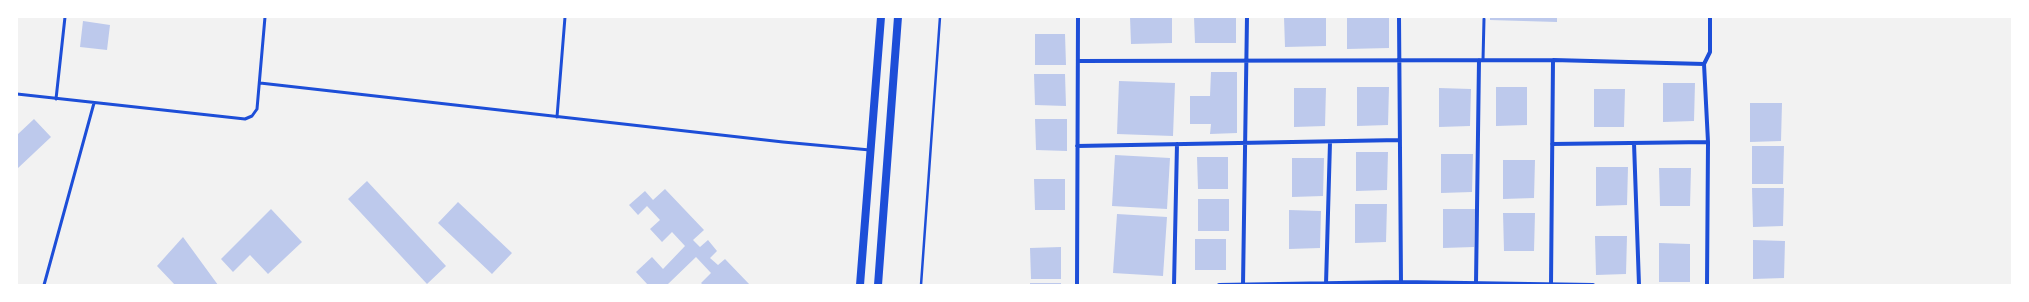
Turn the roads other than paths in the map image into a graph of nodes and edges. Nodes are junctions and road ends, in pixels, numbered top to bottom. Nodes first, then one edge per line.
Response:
1 (64, 17) edge
2 (265, 17) edge
3 (565, 17) edge
4 (881, 17) edge
5 (898, 17) edge
6 (1078, 17) edge
7 (1247, 17) edge
8 (1399, 17) edge
9 (1710, 17) edge
10 (1484, 19) dead end
11 (1399, 60) junction
12 (1481, 60) junction
13 (1553, 60) junction
14 (1078, 61) junction
15 (1247, 61) junction
16 (1704, 64) junction
17 (260, 83) junction
18 (17, 94) edge
19 (56, 99) junction
20 (94, 103) junction
21 (557, 117) junction
22 (1400, 140) junction
23 (1330, 142) junction
24 (1708, 142) junction
25 (1245, 143) junction
26 (1634, 143) junction
27 (1177, 144) junction
28 (1552, 144) junction
29 (1077, 146) junction
30 (871, 150) junction
31 (1476, 283) junction
32 (1326, 284) junction
33 (1401, 284) edge
34 (1552, 284) edge
35 (44, 285) edge
36 (860, 285) edge
37 (878, 285) edge
38 (1077, 285) edge
39 (1174, 285) edge
40 (1219, 285) edge
41 (1243, 285) edge
42 (1593, 285) edge
43 (1639, 285) edge
44 (1707, 285) edge

1 - 19 lane
2 - 17 lane
3 - 21 lane
4 - 30 main road
5 - 37 main road
6 - 14 street
7 - 15 street
8 - 11 street
9 - 16 street
10 - 12 lane
11 - 12 street
11 - 15 street
11 - 22 street
12 - 13 street
12 - 31 street
13 - 16 street
13 - 28 street
14 - 15 street
14 - 29 street
15 - 25 street
16 - 24 street
17 - 20 lane
17 - 21 lane
18 - 19 lane
19 - 20 lane
20 - 35 lane
21 - 30 lane
22 - 23 street
22 - 33 street
23 - 25 street
23 - 32 street
24 - 26 street
24 - 44 street
25 - 27 street
25 - 41 street
26 - 28 street
26 - 43 street
27 - 29 street
27 - 39 street
28 - 34 street
29 - 38 street
30 - 36 main road
31 - 33 street
31 - 34 street
32 - 33 street
32 - 41 street
34 - 42 street
40 - 41 street

